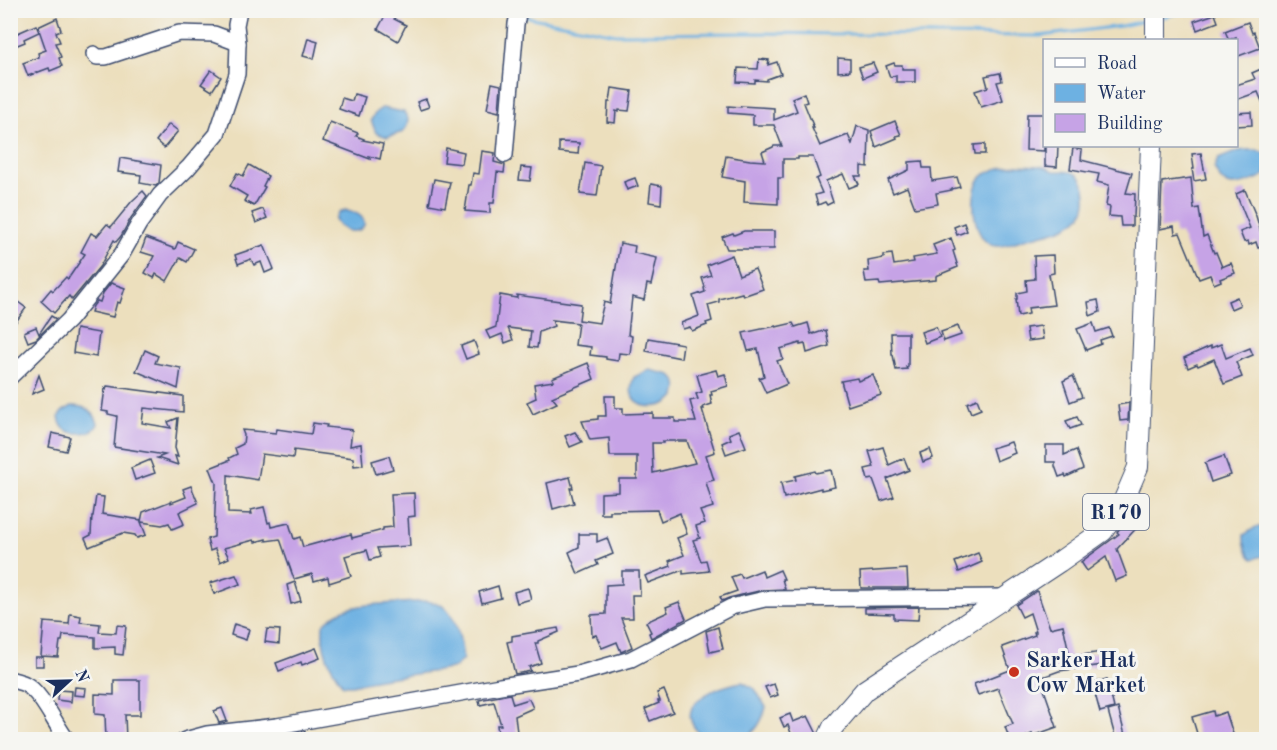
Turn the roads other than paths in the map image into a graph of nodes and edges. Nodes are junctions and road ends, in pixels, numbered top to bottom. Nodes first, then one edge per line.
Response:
1 (239, 10) edge
2 (519, 10) edge
3 (1156, 10) edge
4 (1156, 39) edge
5 (237, 43) junction
6 (94, 54) dead end
7 (1151, 147) edge
8 (505, 155) dead end
9 (10, 377) edge
10 (1006, 597) junction
11 (10, 680) edge
12 (67, 740) edge
13 (185, 740) edge
14 (827, 740) edge

1 - 5 street
2 - 8 street
3 - 4 main road
5 - 6 street
5 - 9 street
7 - 10 main road, R170
10 - 13 street
10 - 14 main road, R170
11 - 12 street

